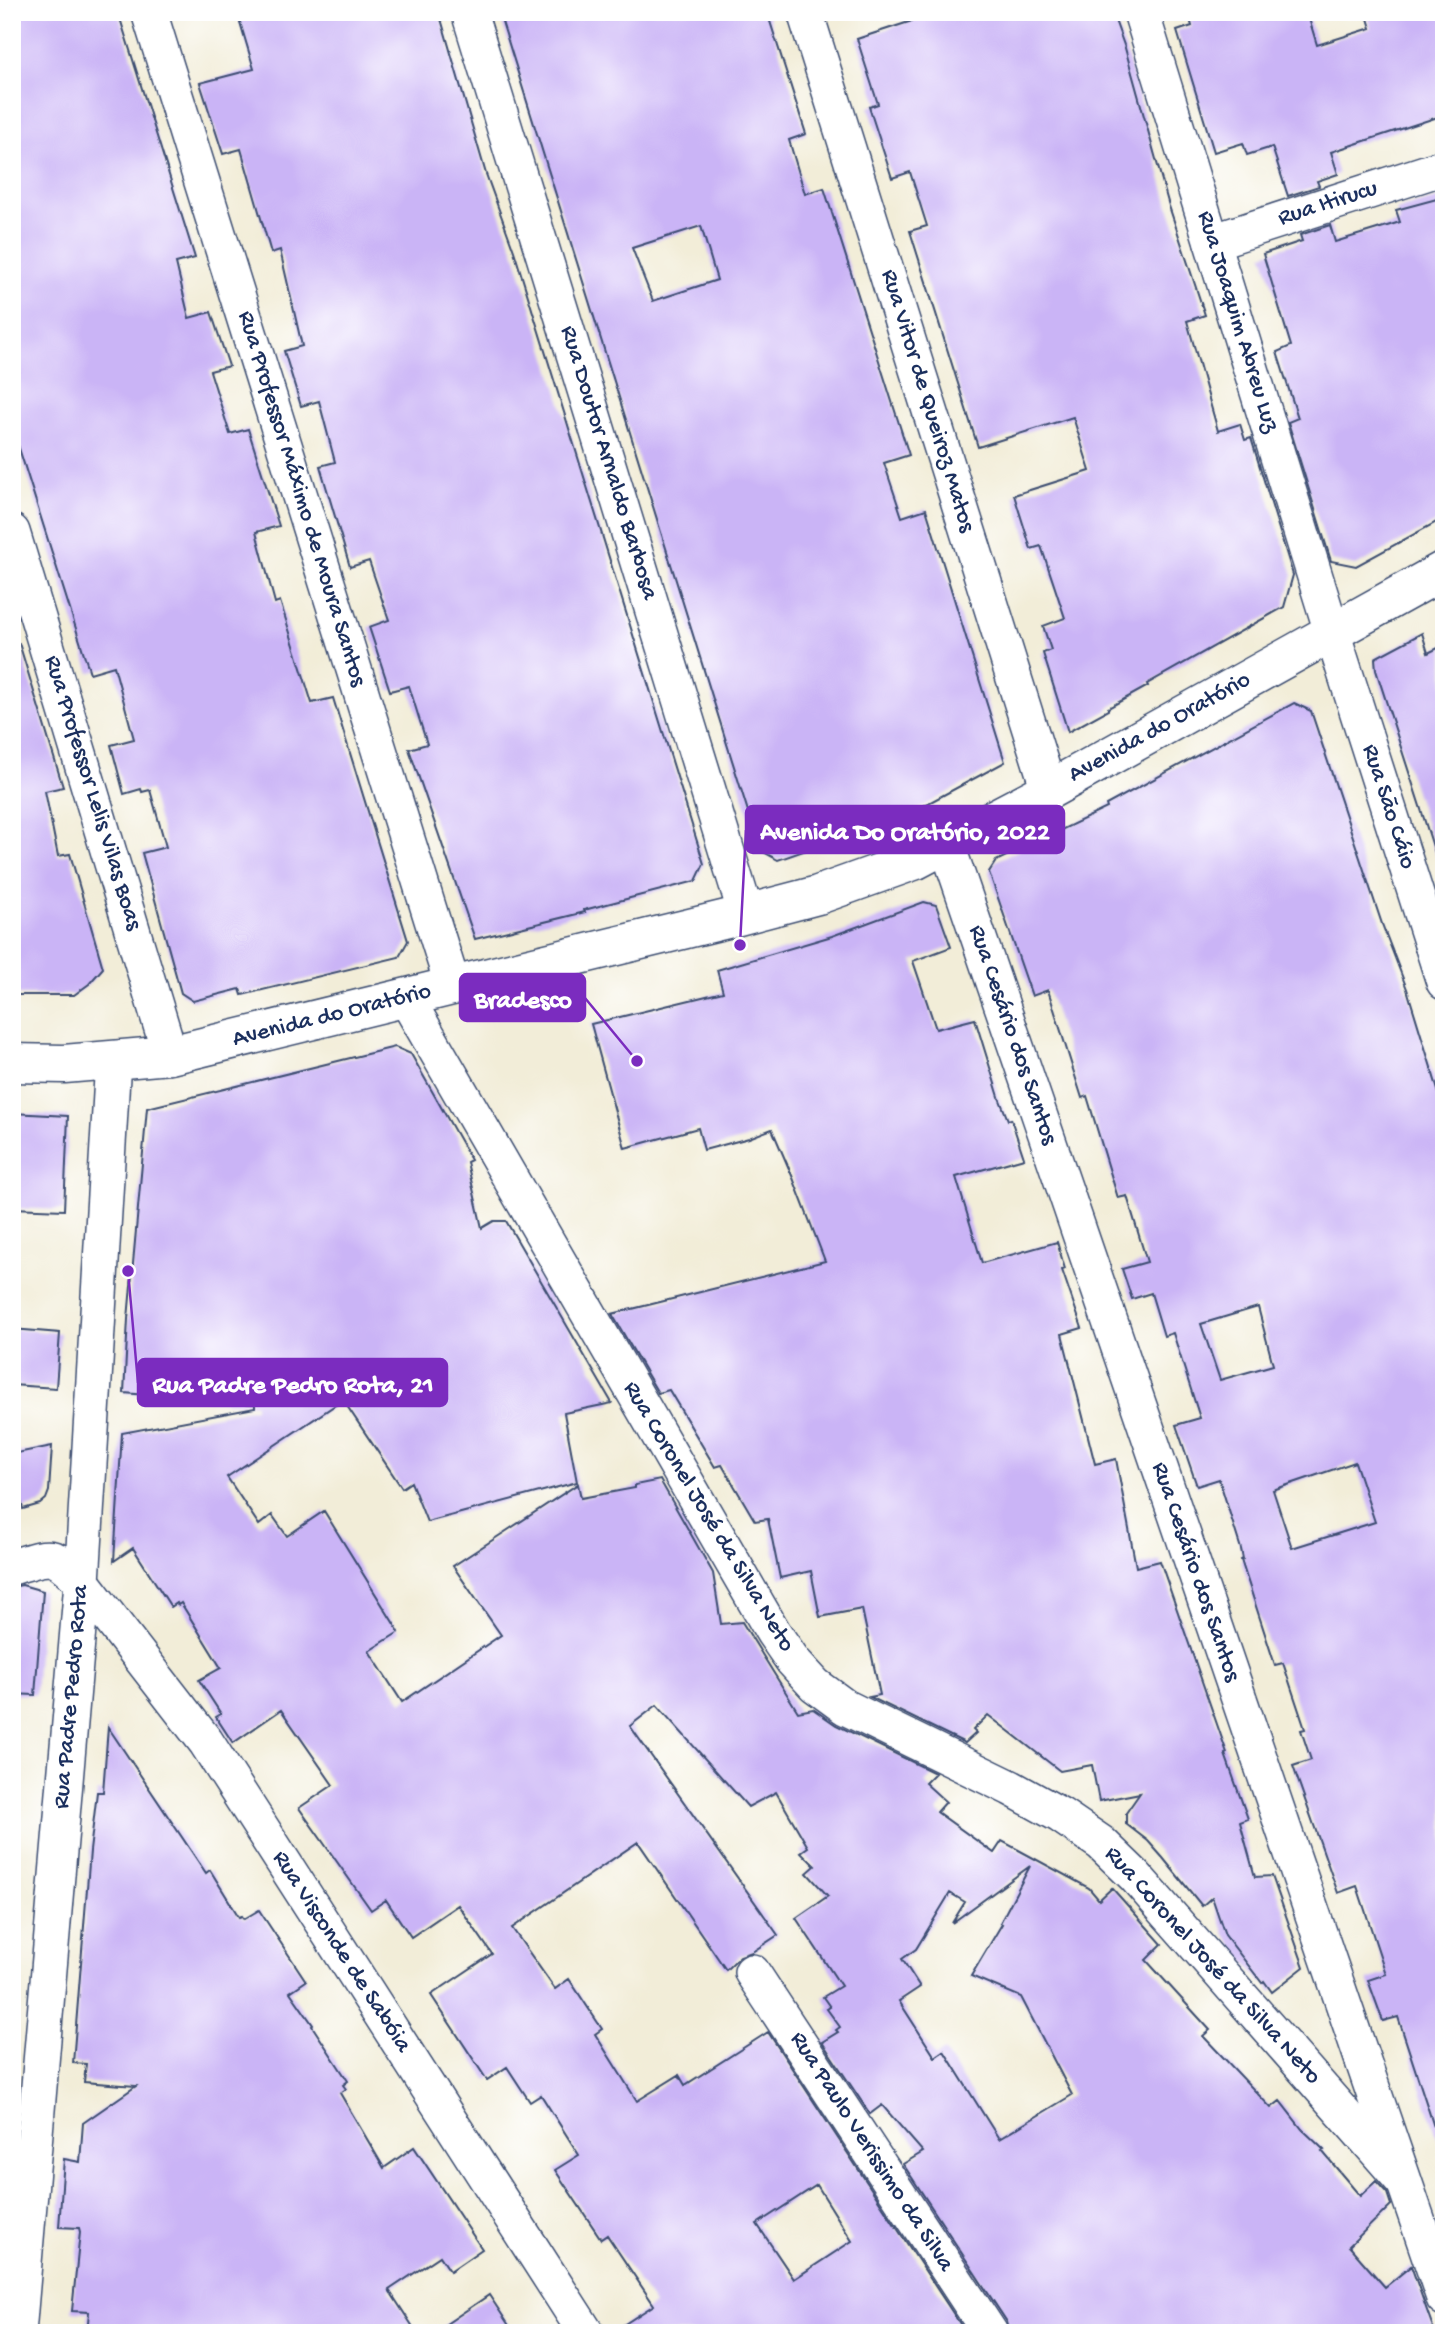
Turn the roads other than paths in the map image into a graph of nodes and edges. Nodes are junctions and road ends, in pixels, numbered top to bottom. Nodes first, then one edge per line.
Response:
1 (149, 12) edge
2 (469, 12) edge
3 (805, 12) edge
4 (1141, 12) edge
5 (1444, 167) edge
6 (1212, 242) junction
7 (12, 532) edge
8 (1444, 570) edge
9 (1332, 632) junction
10 (1049, 790) junction
11 (947, 845) junction
12 (747, 914) junction
13 (1444, 982) edge
14 (453, 987) junction
15 (406, 998) junction
16 (170, 1055) junction
17 (113, 1060) junction
18 (12, 1063) edge
19 (12, 1567) edge
20 (82, 1581) junction
21 (752, 1972) dead end
22 (1402, 2180) junction
23 (1444, 2298) edge
24 (18, 2333) edge
25 (586, 2333) edge
26 (990, 2333) edge

1 - 14 street, Rua Professor Máximo de Moura Santos
2 - 12 street, Rua Doutor Arnaldo Barbosa
3 - 10 street, Rua Vitor de Queiroz Matos
4 - 6 street, Rua Joaquim Abreu Luz
5 - 6 street, Rua Itirucu
6 - 9 street, Rua Joaquim Abreu Luz
7 - 16 street, Rua Professor Lelis Vilas Boas
8 - 9 main road, Avenida do Oratório
9 - 10 main road, Avenida do Oratório
9 - 13 street, Rua São Cáio
10 - 11 main road, Avenida do Oratório
11 - 12 main road, Avenida do Oratório
11 - 22 street, Rua Cesário dos Santos
12 - 14 main road, Avenida do Oratório
14 - 15 main road, Avenida do Oratório
15 - 16 main road, Avenida do Oratório
15 - 22 street, Rua Coronel José da Silva Neto
16 - 17 main road, Avenida do Oratório
17 - 18 main road, Avenida do Oratório
17 - 20 street, Rua Padre Pedro Rota
19 - 20 street, Rua Visconde de Sabóia
20 - 24 street, Rua Padre Pedro Rota
20 - 25 street, Rua Visconde de Sabóia
21 - 26 street, Rua Paulo Verissimo da Silva
22 - 23 street, Rua Cesário dos Santos

